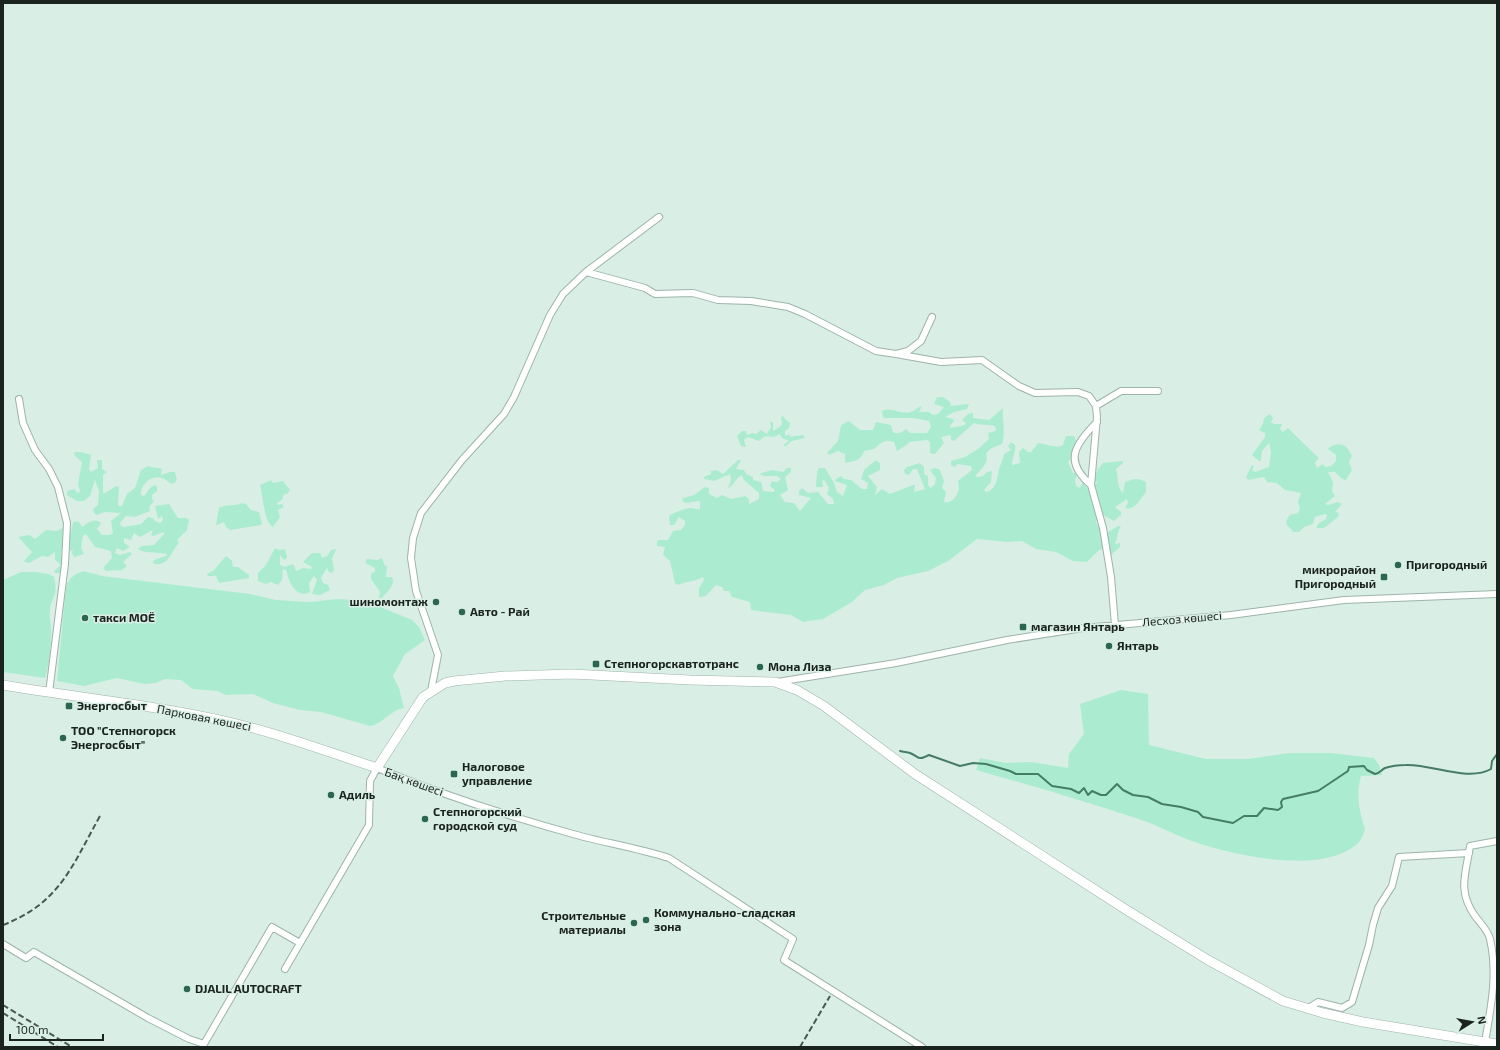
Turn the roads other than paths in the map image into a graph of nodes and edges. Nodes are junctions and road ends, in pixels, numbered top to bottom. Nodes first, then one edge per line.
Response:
1 (659, 217) dead end
2 (586, 272) junction
3 (932, 317) dead end
4 (896, 354) junction
5 (1158, 391) dead end
6 (19, 399) dead end
7 (1096, 406) junction
8 (1097, 422) junction
9 (1091, 485) junction
10 (1497, 594) edge
11 (1115, 625) junction
12 (775, 682) junction
13 (3, 685) edge
14 (431, 690) junction
15 (49, 693) junction
16 (376, 768) junction
17 (1497, 841) edge
18 (1469, 852) junction
19 (300, 943) junction
20 (3, 944) edge
21 (285, 969) dead end
22 (1308, 1009) junction
23 (1485, 1042) junction
24 (1497, 1044) edge
25 (922, 1047) edge

1 - 2 street
2 - 4 street
2 - 14 street
3 - 4 street
4 - 7 street
5 - 7 street
6 - 15 street
7 - 8 street
8 - 9 street
8 - 9 street
9 - 11 street
10 - 11 street, Лесхоз көшесі
11 - 12 street, Лесхоз көшесі
12 - 14 street
12 - 22 street
13 - 15 street, Парковая көшесі
14 - 16 street
15 - 16 street, Парковая көшесі
16 - 19 street
16 - 25 street, Бақ көшесі
17 - 18 street
18 - 22 street
18 - 23 street
19 - 20 street
19 - 21 street
22 - 23 street
23 - 24 street

